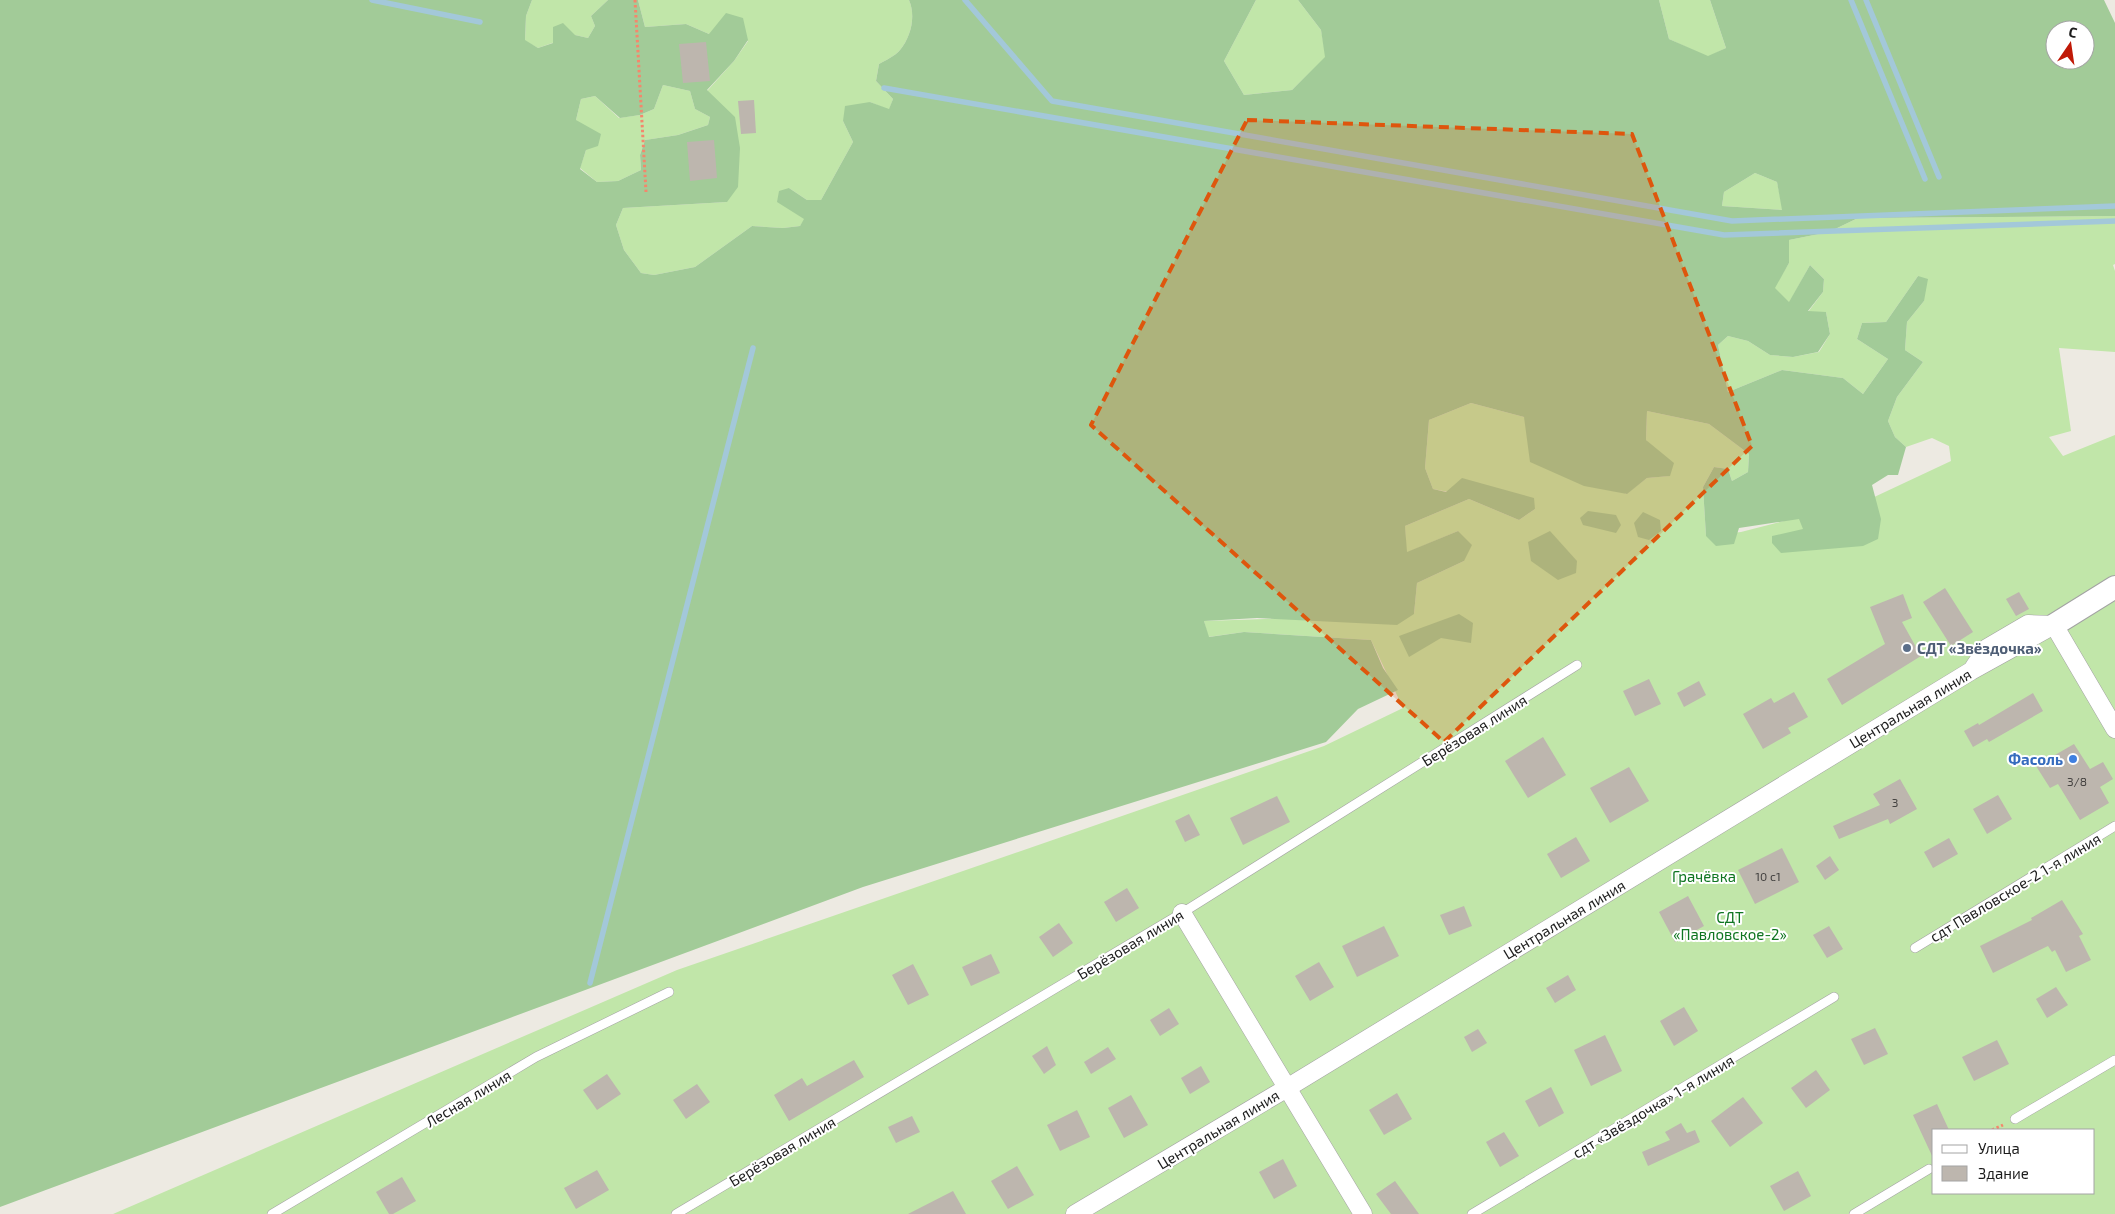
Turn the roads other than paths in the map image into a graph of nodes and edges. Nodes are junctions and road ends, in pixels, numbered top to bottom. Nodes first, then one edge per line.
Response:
1 (2115, 588) edge
2 (2054, 625) junction
3 (1578, 665) dead end
4 (2115, 729) edge
5 (2115, 826) edge
6 (1182, 912) junction
7 (1915, 948) dead end
8 (669, 992) dead end
9 (1834, 997) dead end
10 (2115, 1060) edge
11 (1287, 1088) junction
12 (2015, 1119) dead end
13 (1929, 1169) dead end
14 (272, 1214) edge
15 (676, 1214) edge
16 (1075, 1214) edge
17 (1363, 1214) edge
18 (1472, 1214) edge
19 (1854, 1214) edge

1 - 2 street
2 - 4 street
2 - 11 street, Центральная линия
3 - 6 lane, Берёзовая линия
5 - 7 lane, сдт Павловское-2 1-я линия
6 - 11 street
6 - 15 lane, Берёзовая линия
8 - 14 lane, Лесная линия
9 - 18 lane, сдт «Звёздочка» 1-я линия
10 - 12 lane
11 - 16 street, Центральная линия
11 - 17 street
13 - 19 lane

